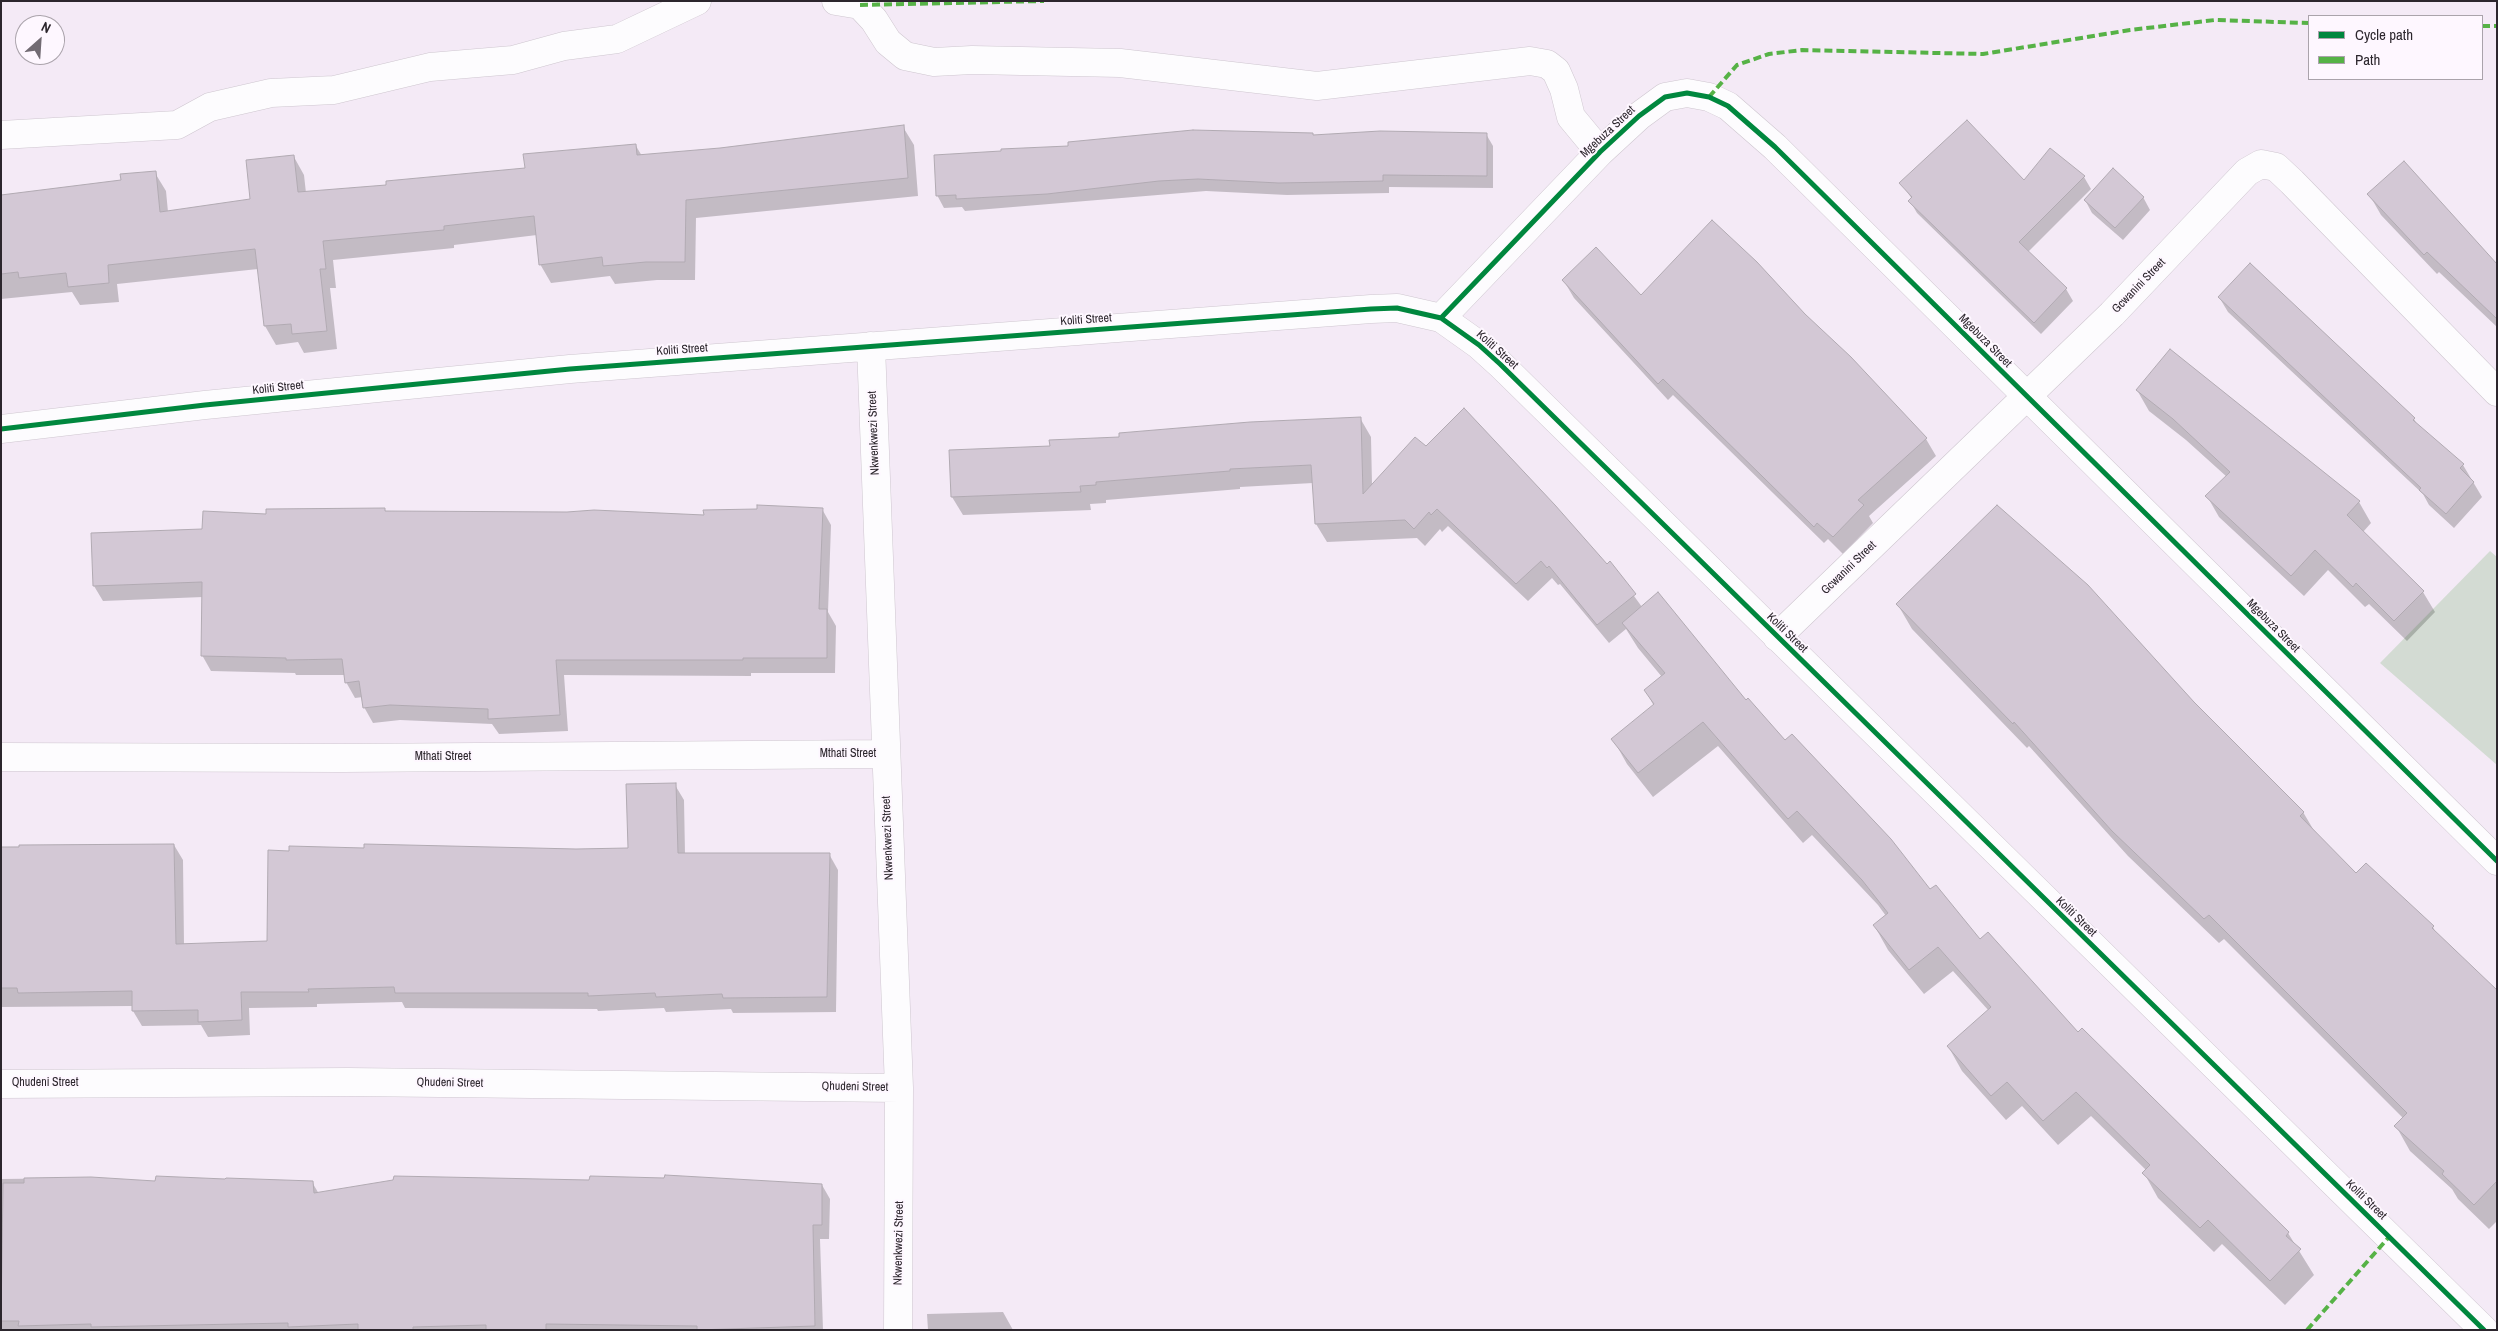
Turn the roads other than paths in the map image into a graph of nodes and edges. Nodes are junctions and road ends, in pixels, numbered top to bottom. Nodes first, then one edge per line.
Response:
1 (697, 1) edge
2 (836, 1) edge
3 (1, 135) edge
4 (1600, 152) junction
5 (1441, 318) junction
6 (871, 346) junction
7 (2497, 392) edge
8 (2027, 397) junction
9 (1, 429) edge
10 (1777, 637) junction
11 (885, 754) junction
12 (1, 757) edge
13 (2497, 861) edge
14 (1, 1084) edge
15 (899, 1088) junction
16 (898, 1330) edge
17 (2484, 1330) edge

1 - 3 street
2 - 4 street
4 - 5 street, Mgebuza Street
4 - 8 street, Mgebuza Street
5 - 6 street, Koliti Street
5 - 10 street, Koliti Street
6 - 9 street, Koliti Street
6 - 11 street, Nkwenkwezi Street
7 - 8 street, Gcwanini Street
8 - 10 street, Gcwanini Street
8 - 13 street, Mgebuza Street
10 - 17 street, Koliti Street
11 - 12 street, Mthati Street
11 - 15 street, Nkwenkwezi Street
14 - 15 street, Qhudeni Street
15 - 16 street, Nkwenkwezi Street

